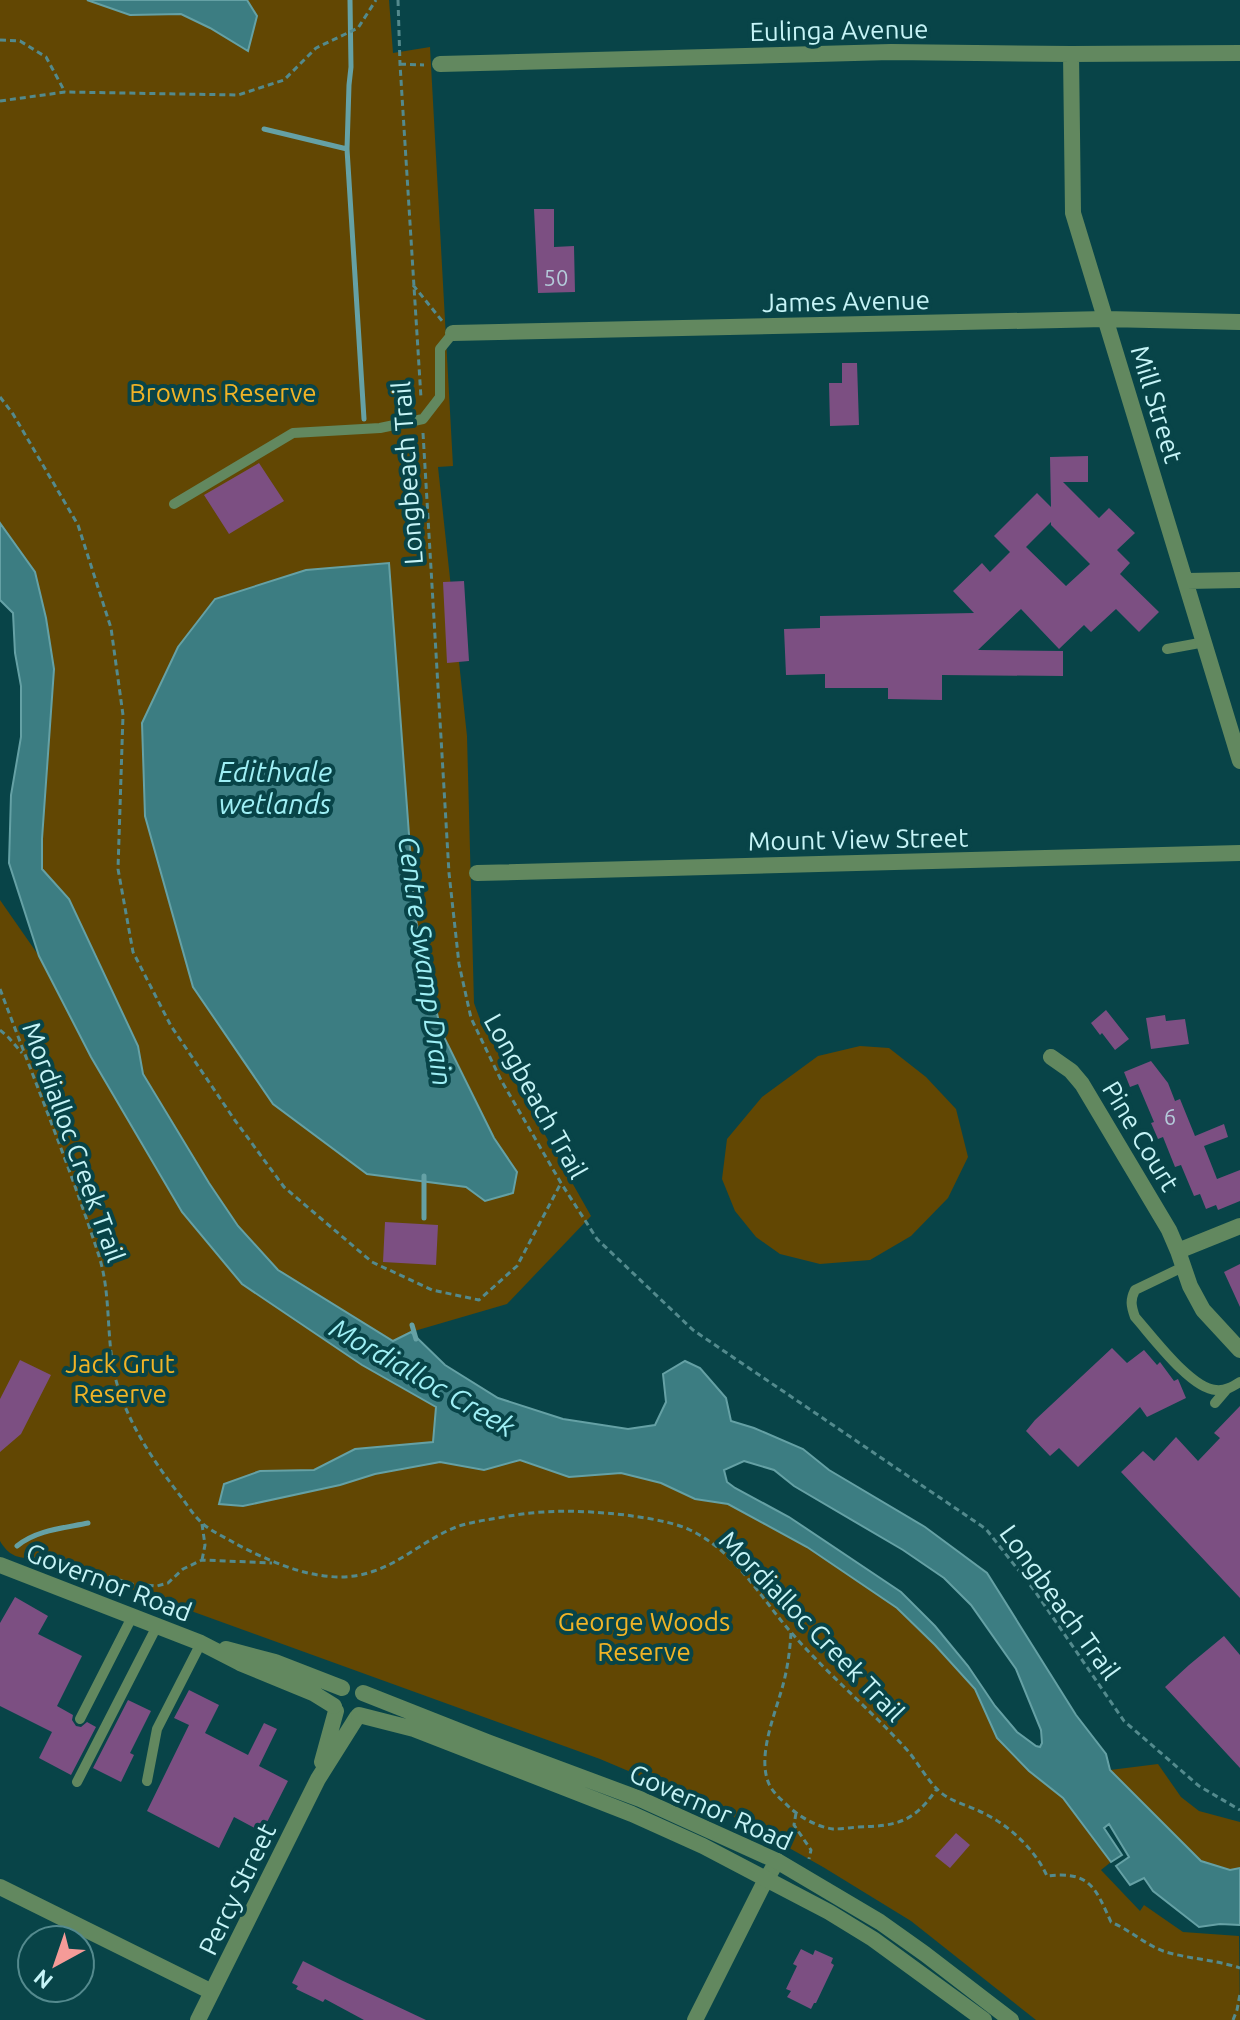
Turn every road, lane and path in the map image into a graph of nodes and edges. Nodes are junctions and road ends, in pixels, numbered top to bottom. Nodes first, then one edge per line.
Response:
1 (376, 0) edge
2 (398, 0) edge
3 (0, 40) edge
4 (1240, 53) edge
5 (1071, 54) junction
6 (400, 64) junction
7 (440, 64) joint
8 (65, 92) junction
9 (0, 101) edge
10 (413, 285) junction
11 (1105, 319) junction
12 (1240, 322) edge
13 (453, 333) junction
14 (0, 397) edge
15 (425, 416) junction
16 (174, 504) dead end
17 (1240, 580) edge
18 (1187, 581) junction
19 (1205, 642) junction
20 (1167, 649) dead end
21 (1240, 761) edge
22 (1240, 853) edge
23 (477, 873) dead end
24 (0, 991) edge
25 (0, 1030) edge
26 (24, 1056) junction
27 (1051, 1057) dead end
28 (561, 1183) junction
29 (1240, 1226) edge
30 (1180, 1259) junction
31 (1240, 1350) edge
32 (1240, 1382) edge
33 (1227, 1389) junction
34 (1215, 1403) dead end
35 (201, 1523) junction
36 (31, 1559) dead end
37 (202, 1560) junction
38 (276, 1563) junction
39 (0, 1565) edge
40 (132, 1617) junction
41 (157, 1626) junction
42 (791, 1633) junction
43 (201, 1643) junction
44 (342, 1688) junction
45 (363, 1693) junction
46 (335, 1708) junction
47 (358, 1716) junction
48 (80, 1719) dead end
49 (318, 1779) junction
50 (147, 1781) dead end
51 (77, 1782) dead end
52 (936, 1789) junction
53 (1240, 1810) edge
54 (796, 1813) junction
55 (777, 1861) junction
56 (801, 1874) junction
57 (766, 1879) junction
58 (0, 1887) edge
59 (1240, 1968) edge
60 (212, 1992) junction
61 (1240, 1994) edge
62 (198, 2020) edge
63 (695, 2020) edge
64 (984, 2020) edge
65 (1011, 2020) edge
66 (1233, 2020) edge

1 - 8 path
2 - 6 path, Longbeach Trail
3 - 8 path
4 - 5 street, Eulinga Avenue
5 - 7 street, Eulinga Avenue
5 - 11 street, Mill Street
6 - 7 path
6 - 10 path, Longbeach Trail
8 - 9 path
10 - 13 path
10 - 15 path, Longbeach Trail
11 - 12 street, James Avenue
11 - 13 street, James Avenue
11 - 18 street, Mill Street
13 - 15 lane
14 - 28 path
15 - 16 lane
15 - 28 path, Longbeach Trail
17 - 18 street
18 - 19 street, Mill Street
19 - 20 lane
19 - 21 street, Mill Street
22 - 23 street, Mount View Street
24 - 26 path, Mordialloc Creek Trail
25 - 26 path
26 - 35 path, Mordialloc Creek Trail
27 - 30 street, Pine Court
28 - 53 path, Longbeach Trail
29 - 30 street
30 - 31 street, Pine Court
30 - 33 lane
32 - 33 lane
33 - 34 lane
35 - 37 path
35 - 38 path, Mordialloc Creek Trail
36 - 37 path
37 - 38 path
38 - 42 path, Mordialloc Creek Trail
39 - 40 street, Governor Road
40 - 41 street, Governor Road
40 - 48 lane
41 - 43 street, Governor Road
41 - 51 lane
42 - 52 path, Mordialloc Creek Trail
42 - 54 path
43 - 44 street, Governor Road
43 - 46 street, Governor Road
43 - 50 lane
44 - 45 street
44 - 46 street
45 - 47 street
45 - 55 street, Governor Road
46 - 47 street
46 - 49 street, Percy Street
47 - 49 street, Percy Street
47 - 57 street, Governor Road
49 - 60 street, Percy Street
52 - 54 path
52 - 59 path, Mordialloc Creek Trail
54 - 56 path
55 - 56 street, Governor Road
55 - 57 street
56 - 65 street, Governor Road
57 - 63 street
57 - 64 street, Governor Road
58 - 60 street
60 - 62 street, Percy Street
61 - 66 path

